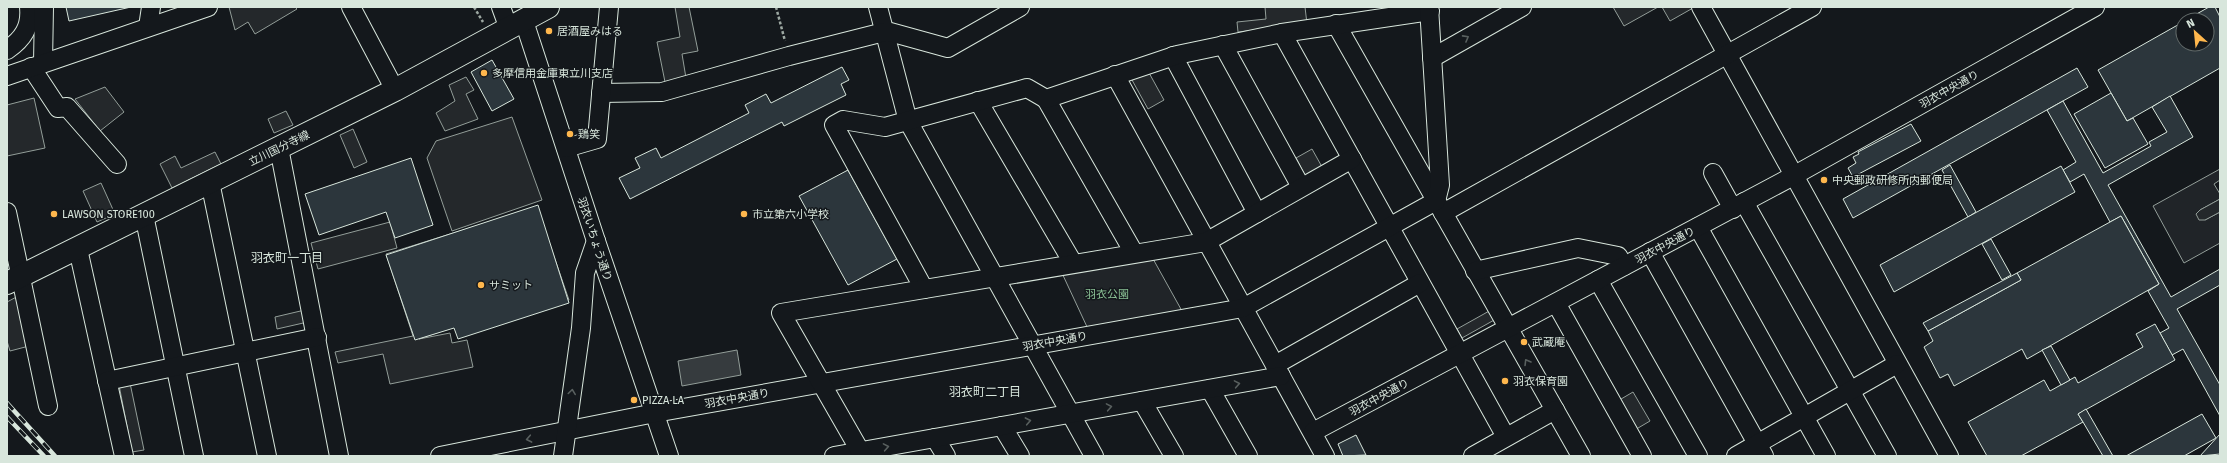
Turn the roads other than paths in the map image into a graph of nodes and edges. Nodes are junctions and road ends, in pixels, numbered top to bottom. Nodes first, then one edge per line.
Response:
1 (29, 7) edge
2 (44, 7) edge
3 (151, 7) edge
4 (208, 7) edge
5 (350, 7) edge
6 (501, 7) edge
7 (609, 7) edge
8 (878, 7) edge
9 (1020, 7) edge
10 (1522, 7) edge
11 (1701, 7) edge
12 (1812, 7) edge
13 (2095, 7) edge
14 (1430, 9) edge
15 (528, 16) edge
16 (1336, 24) junction
17 (148, 27) junction
18 (884, 32) junction
19 (1282, 33) junction
20 (1223, 45) junction
21 (7, 50) edge
22 (1727, 54) junction
23 (1173, 56) junction
24 (1432, 58) junction
25 (37, 65) junction
26 (1115, 75) junction
27 (7, 76) edge
28 (394, 90) junction
29 (601, 93) junction
30 (1046, 99) junction
31 (978, 101) junction
32 (908, 121) junction
33 (280, 148) junction
34 (566, 148) junction
35 (1352, 159) junction
36 (117, 164) dead end
37 (1713, 173) dead end
38 (1795, 175) junction
39 (210, 182) junction
40 (1302, 187) junction
41 (1738, 206) junction
42 (1439, 207) junction
43 (7, 212) edge
44 (1257, 213) junction
45 (144, 215) junction
46 (1389, 227) junction
47 (1698, 227) junction
48 (596, 241) junction
49 (1206, 242) junction
50 (78, 249) junction
51 (1650, 252) junction
52 (1134, 253) junction
53 (1073, 263) junction
54 (1624, 266) junction
55 (1475, 271) junction
56 (994, 276) junction
57 (14, 279) edge
58 (1598, 280) junction
59 (1420, 283) junction
60 (924, 289) junction
61 (1556, 303) junction
62 (1243, 308) junction
63 (1507, 329) junction
64 (317, 337) junction
65 (1033, 345) junction
66 (244, 352) junction
67 (1460, 354) junction
68 (1898, 364) junction
69 (175, 366) junction
70 (1278, 370) junction
71 (107, 381) junction
72 (820, 383) junction
73 (1210, 389) junction
74 (1850, 391) junction
75 (1142, 401) junction
76 (48, 406) dead end
77 (1555, 410) junction
78 (655, 413) junction
79 (1070, 413) junction
80 (1804, 417) junction
81 (1002, 426) junction
82 (567, 431) junction
83 (1313, 432) junction
84 (1506, 437) junction
85 (935, 438) junction
86 (1761, 450) edge
87 (861, 454) edge
88 (124, 456) edge
89 (194, 456) edge
90 (267, 456) edge
91 (339, 456) edge
92 (440, 456) edge
93 (563, 456) edge
94 (669, 456) edge
95 (834, 456) edge
96 (946, 456) edge
97 (1020, 456) edge
98 (1094, 456) edge
99 (1174, 456) edge
100 (1248, 456) edge
101 (1325, 456) edge
102 (1472, 456) edge
103 (1581, 456) edge
104 (1642, 456) edge
105 (1698, 456) edge
106 (1736, 456) edge
107 (1826, 456) edge
108 (1887, 456) edge
109 (1949, 456) edge

1 - 21 street
2 - 25 street
3 - 17 street
4 - 17 street
5 - 28 street
6 - 15 street, 羽衣いちょう通り
7 - 29 street
8 - 18 street
9 - 18 street
24 -> 10 street
11 - 22 street
12 - 22 street, 羽衣中央通り
13 - 38 street, 羽衣中央通り
14 - 16 street
14 - 24 street
15 - 28 main road, 立川国分寺線
15 - 34 street, 羽衣いちょう通り
16 - 19 street
16 - 42 street
17 - 25 street
18 - 29 street
18 - 32 street
19 - 20 street
19 - 35 street
20 - 23 street
20 - 40 street
22 - 38 street
22 - 42 street, 羽衣中央通り
23 - 26 street
23 - 44 street
24 - 42 street
25 - 27 street
25 - 36 street
26 - 30 street
26 - 49 street
28 - 33 main road, 立川国分寺線
29 - 34 street
30 - 31 street
30 - 52 street
31 - 32 street
31 - 53 street
32 - 56 street
32 - 60 street
33 - 39 main road, 立川国分寺線
33 - 64 street
34 - 48 street, 羽衣いちょう通り
35 - 40 street
35 - 46 street
37 - 41 street
38 - 41 street, 羽衣中央通り
38 - 68 street
39 - 45 main road, 立川国分寺線
39 - 66 street
40 - 44 street
41 - 47 street, 羽衣中央通り
41 - 74 street
42 - 46 street, 羽衣中央通り
42 - 55 street
43 - 57 street
44 - 49 street
45 - 50 main road, 立川国分寺線
45 - 69 street
46 - 59 street
46 - 62 street, 羽衣中央通り
47 - 51 street, 羽衣中央通り
47 - 80 street
48 - 78 street, 羽衣いちょう通り
82 -> 48 street
49 - 52 street
49 - 62 street
50 - 57 main road, 立川国分寺線
50 - 71 street
51 - 54 street, 羽衣中央通り
51 - 86 street
52 - 53 street
53 - 56 street
54 - 55 street
54 - 58 street, 羽衣中央通り
55 - 63 street
56 - 60 street
56 - 65 street
57 - 76 street
58 - 61 street, 羽衣中央通り
58 - 105 street
59 - 67 street
59 - 70 street
60 - 72 street
61 - 63 street, 羽衣中央通り
61 - 104 street
62 - 65 street, 羽衣中央通り
62 - 70 street
63 - 67 street, 羽衣中央通り
77 -> 63 street
64 - 66 street
64 - 91 street
65 - 72 street, 羽衣中央通り
65 - 79 street
66 - 69 street
66 - 90 street
67 - 83 street, 羽衣中央通り
67 - 84 street
68 - 74 street
68 - 109 street
69 - 71 street
69 - 89 street
73 -> 70 street
70 - 83 street
71 - 88 street
72 - 78 street, 羽衣中央通り
72 - 87 street
73 - 75 street
73 - 100 street
74 - 80 street
74 - 108 street
79 -> 75 street
75 - 99 street
77 - 84 street
77 - 103 street
78 - 82 street, 羽衣中央通り
78 - 94 street, 羽衣いちょう通り
81 -> 79 street
79 - 98 street
80 - 86 street
80 - 107 street
81 - 85 street
81 - 97 street
82 -> 92 street, 羽衣中央通り
82 - 93 street
83 - 101 street
84 - 102 street
87 -> 85 street
85 - 96 street
86 - 106 street
87 - 95 street

